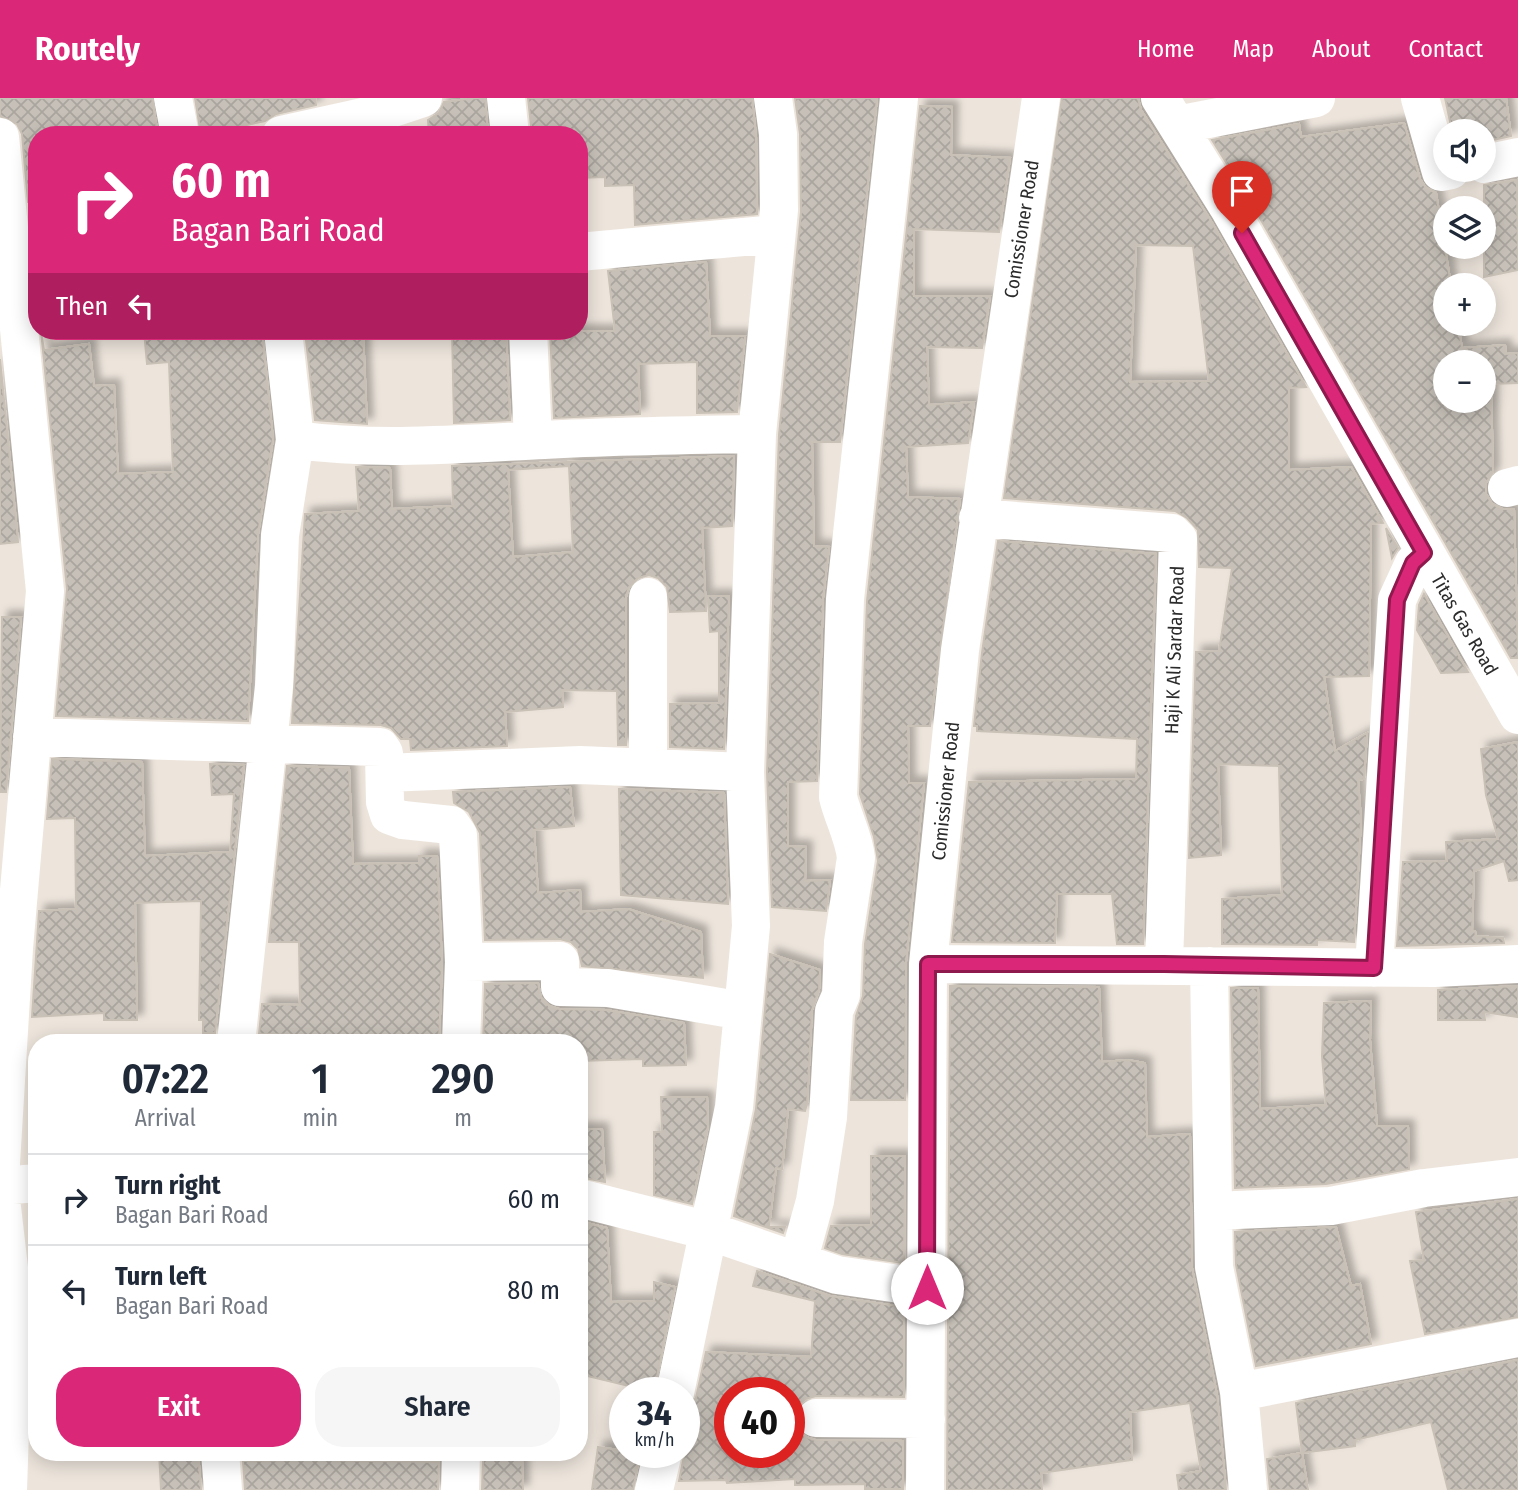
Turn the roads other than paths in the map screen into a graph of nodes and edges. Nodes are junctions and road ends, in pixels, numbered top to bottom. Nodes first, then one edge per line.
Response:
1 (173, 98) edge
2 (423, 98) edge
3 (506, 98) edge
4 (773, 98) edge
5 (899, 98) edge
6 (1041, 98) edge
7 (1316, 98) edge
8 (1420, 98) edge
9 (370, 106) edge
10 (1168, 112) edge
11 (178, 126) edge
12 (309, 126) edge
13 (509, 126) edge
14 (0, 137) edge
15 (1433, 144) edge
16 (1518, 157) edge
17 (1496, 162) edge
18 (2, 208) edge
19 (776, 234) junction
20 (588, 251) edge
21 (9, 313) edge
22 (284, 340) edge
23 (528, 340) edge
24 (757, 434) junction
25 (295, 440) junction
26 (533, 440) junction
27 (978, 518) junction
28 (1424, 553) junction
29 (648, 597) dead end
30 (1518, 715) edge
31 (32, 737) junction
32 (269, 742) junction
33 (648, 768) junction
34 (745, 772) junction
35 (385, 773) junction
36 (464, 962) junction
37 (928, 964) junction
38 (1164, 964) junction
39 (1518, 964) edge
40 (1209, 966) junction
41 (1374, 968) junction
42 (743, 1011) junction
43 (237, 1034) edge
44 (461, 1034) edge
45 (1518, 1177) edge
46 (0, 1180) edge
47 (28, 1184) edge
48 (0, 1188) edge
49 (588, 1200) edge
50 (1213, 1211) junction
51 (709, 1231) junction
52 (798, 1262) junction
53 (927, 1288) junction
54 (1518, 1338) edge
55 (678, 1377) edge
56 (1239, 1391) junction
57 (4, 1413) edge
58 (816, 1418) dead end
59 (926, 1419) junction
60 (221, 1461) edge
61 (461, 1461) edge
62 (659, 1468) edge
63 (8, 1490) edge
64 (223, 1490) edge
65 (460, 1490) edge
66 (654, 1490) edge
67 (925, 1490) edge
68 (1248, 1490) edge

1 - 11 street
2 - 9 street
3 - 13 street
4 - 19 street
5 - 52 street
6 - 27 street, Comissioner Road
7 - 10 street
8 - 15 street
9 - 12 street
10 - 28 street, Titas Gas Road
14 - 18 street
16 - 17 street
18 - 21 street
19 - 20 street
19 - 24 street
21 - 31 street
22 - 25 street
23 - 26 street
24 - 26 street
24 - 34 street
25 - 26 street
25 - 32 street
27 - 37 street, Comissioner Road
27 - 38 street, Haji K Ali Sardar Road
28 - 30 street, Titas Gas Road
28 - 41 street
29 - 33 street
31 - 32 street
31 - 46 street
32 - 35 street
32 - 43 street
33 - 34 street
33 - 35 street
34 - 42 street
35 - 36 street
36 - 42 street
36 - 44 street
37 - 38 street
37 - 53 street, Comissioner Road
38 - 40 street
39 - 41 street
40 - 41 street
40 - 50 street
42 - 51 street
45 - 50 street
47 - 48 street
48 - 57 street
49 - 51 street
50 - 56 street
51 - 52 street
51 - 55 street
52 - 53 street
53 - 59 street, Comissioner Road
54 - 56 street
56 - 68 street
57 - 63 street
58 - 59 street
59 - 67 street, Comissioner Road
60 - 64 street
61 - 65 street
62 - 66 street

